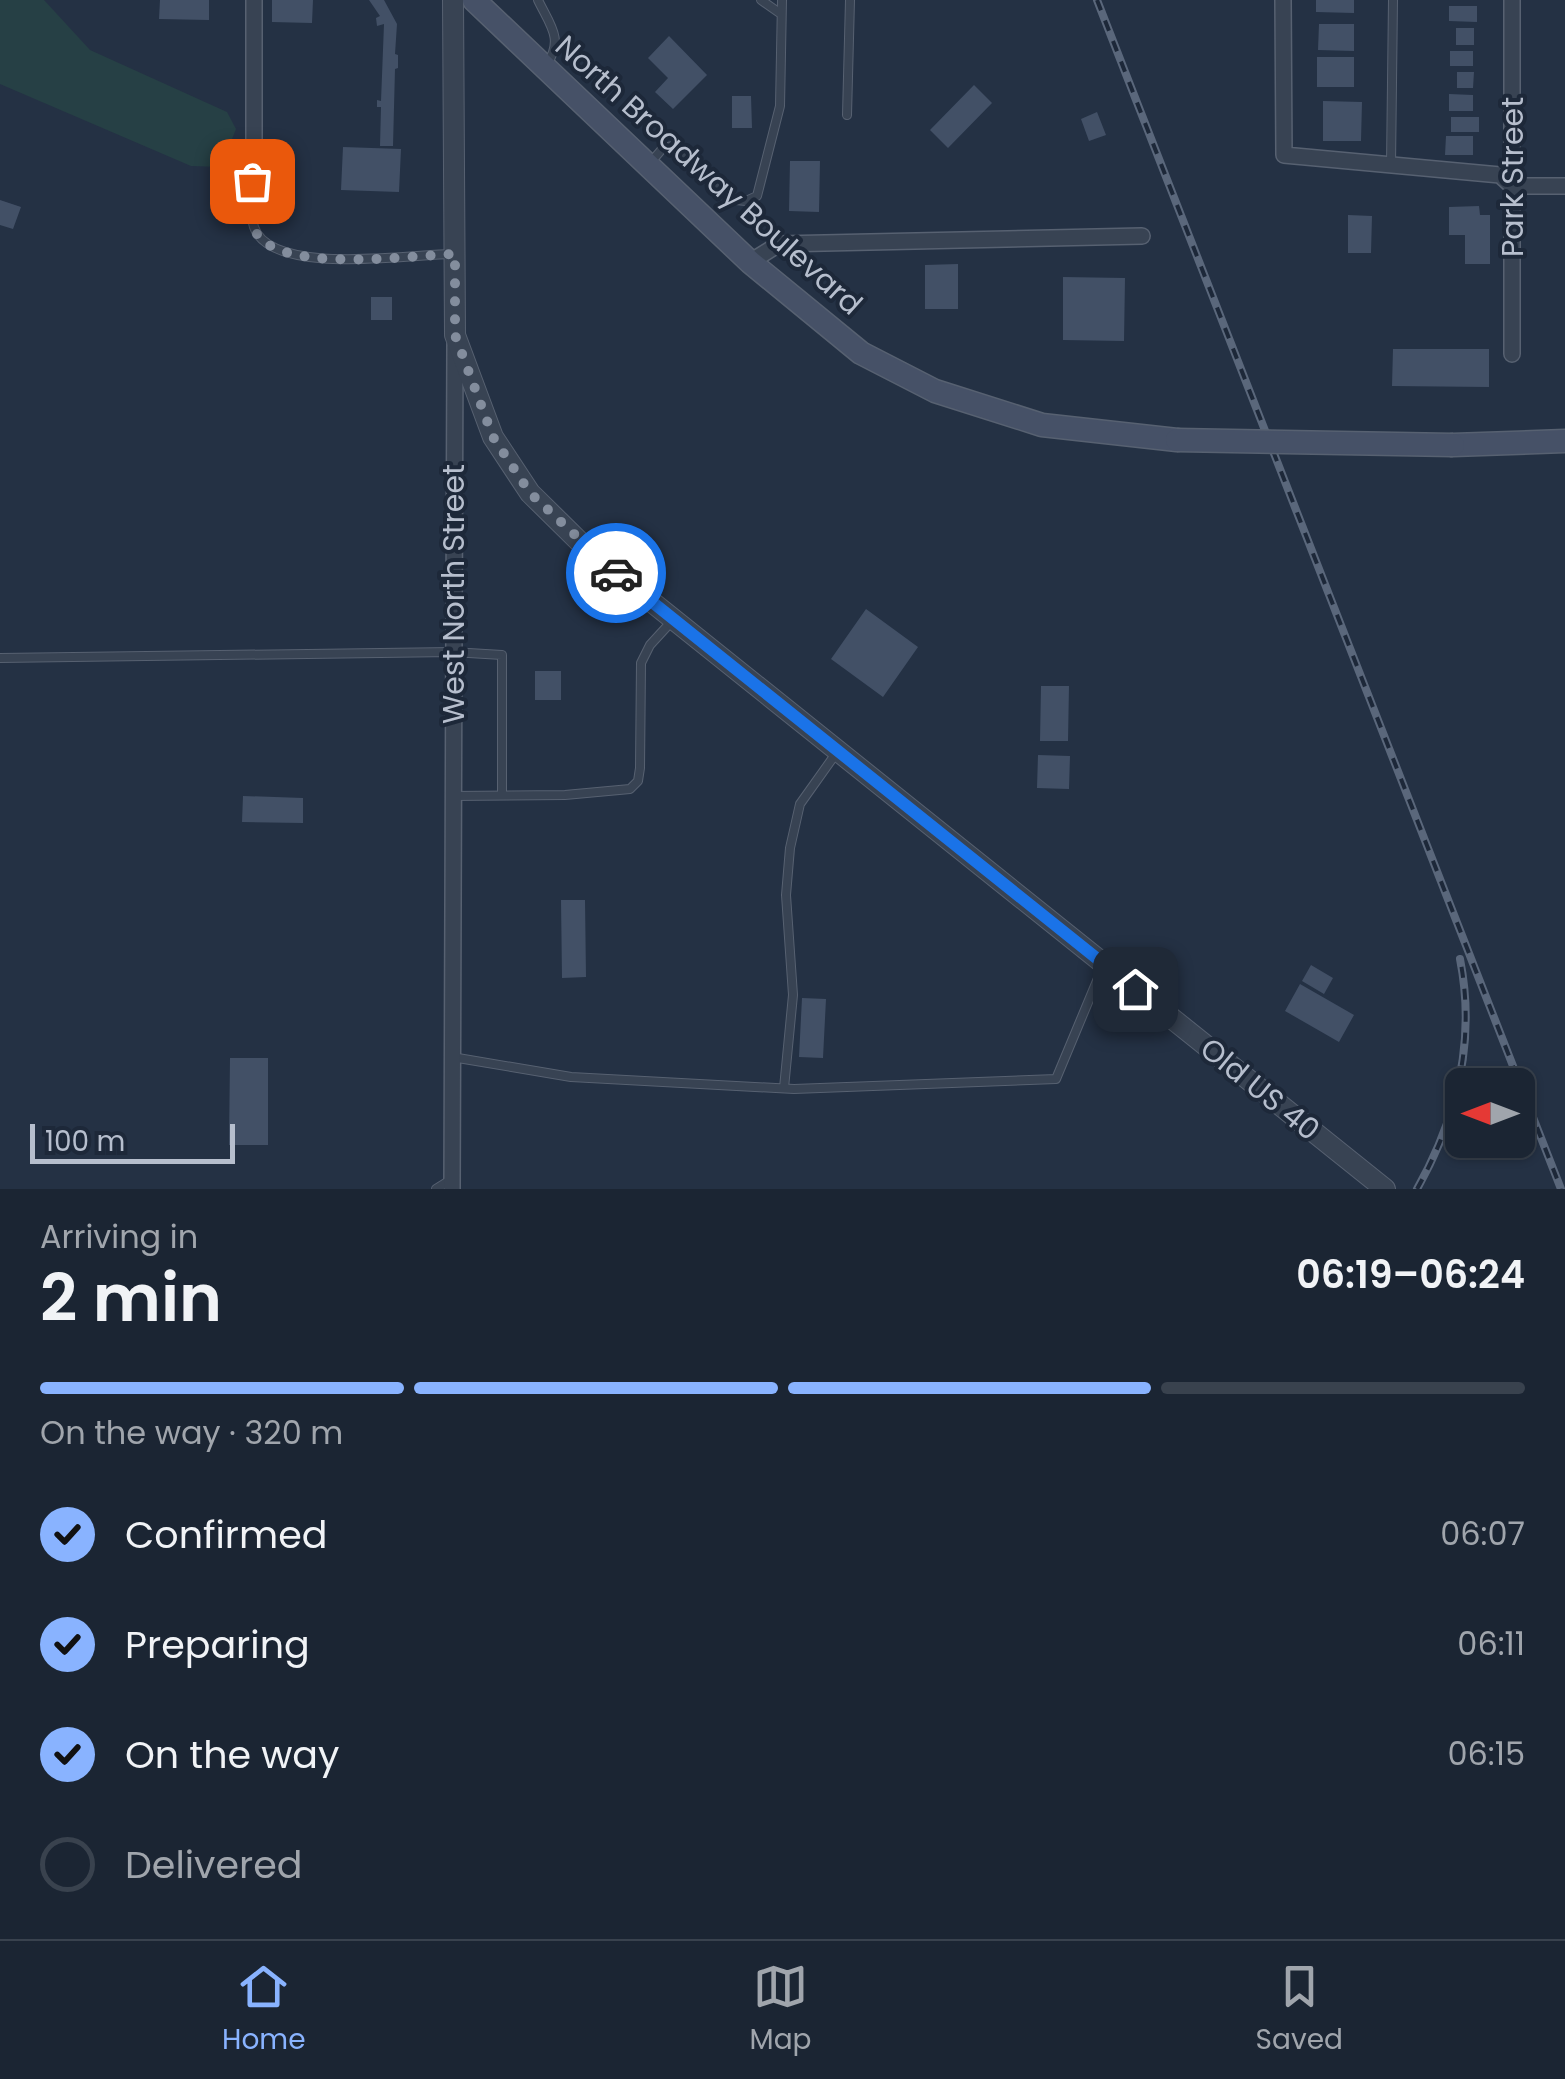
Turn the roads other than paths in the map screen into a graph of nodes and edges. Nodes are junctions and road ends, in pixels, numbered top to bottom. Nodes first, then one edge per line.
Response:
1 (254, 0) edge
2 (453, 0) edge
3 (474, 0) edge
4 (538, 0) edge
5 (761, 0) edge
6 (782, 0) edge
7 (850, 0) edge
8 (1283, 0) edge
9 (1393, 0) edge
10 (1512, 0) edge
11 (782, 14) junction
12 (544, 67) junction
13 (847, 115) dead end
14 (254, 150) joint
15 (1391, 165) junction
16 (648, 166) junction
17 (1512, 186) junction
18 (1565, 186) edge
19 (1142, 236) dead end
20 (455, 254) junction
21 (750, 262) junction
22 (455, 335) junction
23 (1512, 354) dead end
24 (1565, 441) edge
25 (673, 620) junction
26 (452, 652) junction
27 (0, 658) edge
28 (838, 751) junction
29 (502, 795) junction
30 (452, 796) junction
31 (1104, 964) junction
32 (452, 1057) junction
33 (784, 1088) junction
34 (452, 1184) edge
35 (436, 1189) edge
36 (1384, 1189) edge

1 - 14 street
2 - 20 street, West North Street
3 - 12 main road, North Broadway Boulevard
4 - 12 lane
5 - 11 lane
6 - 11 lane
7 - 13 lane
8 - 15 street
9 - 15 lane
10 - 17 street, Park Street
11 - 16 lane
12 - 16 main road, North Broadway Boulevard
14 - 20 lane
15 - 17 street
16 - 21 main road, North Broadway Boulevard
17 - 18 street
17 - 23 street, Park Street
19 - 21 street
20 - 22 street, West North Street
21 - 24 main road, North Broadway Boulevard, bridge
22 - 25 street, Old US 40
22 - 26 street, West North Street
25 - 28 street, Old US 40
25 - 29 lane
26 - 27 lane
26 - 29 lane
26 - 30 street, West North Street
28 - 31 street, Old US 40
28 - 33 lane
29 - 30 lane
30 - 32 street, West North Street
31 - 33 lane
31 - 36 street, Old US 40
32 - 33 lane
32 - 34 street, West North Street
34 - 35 lane

